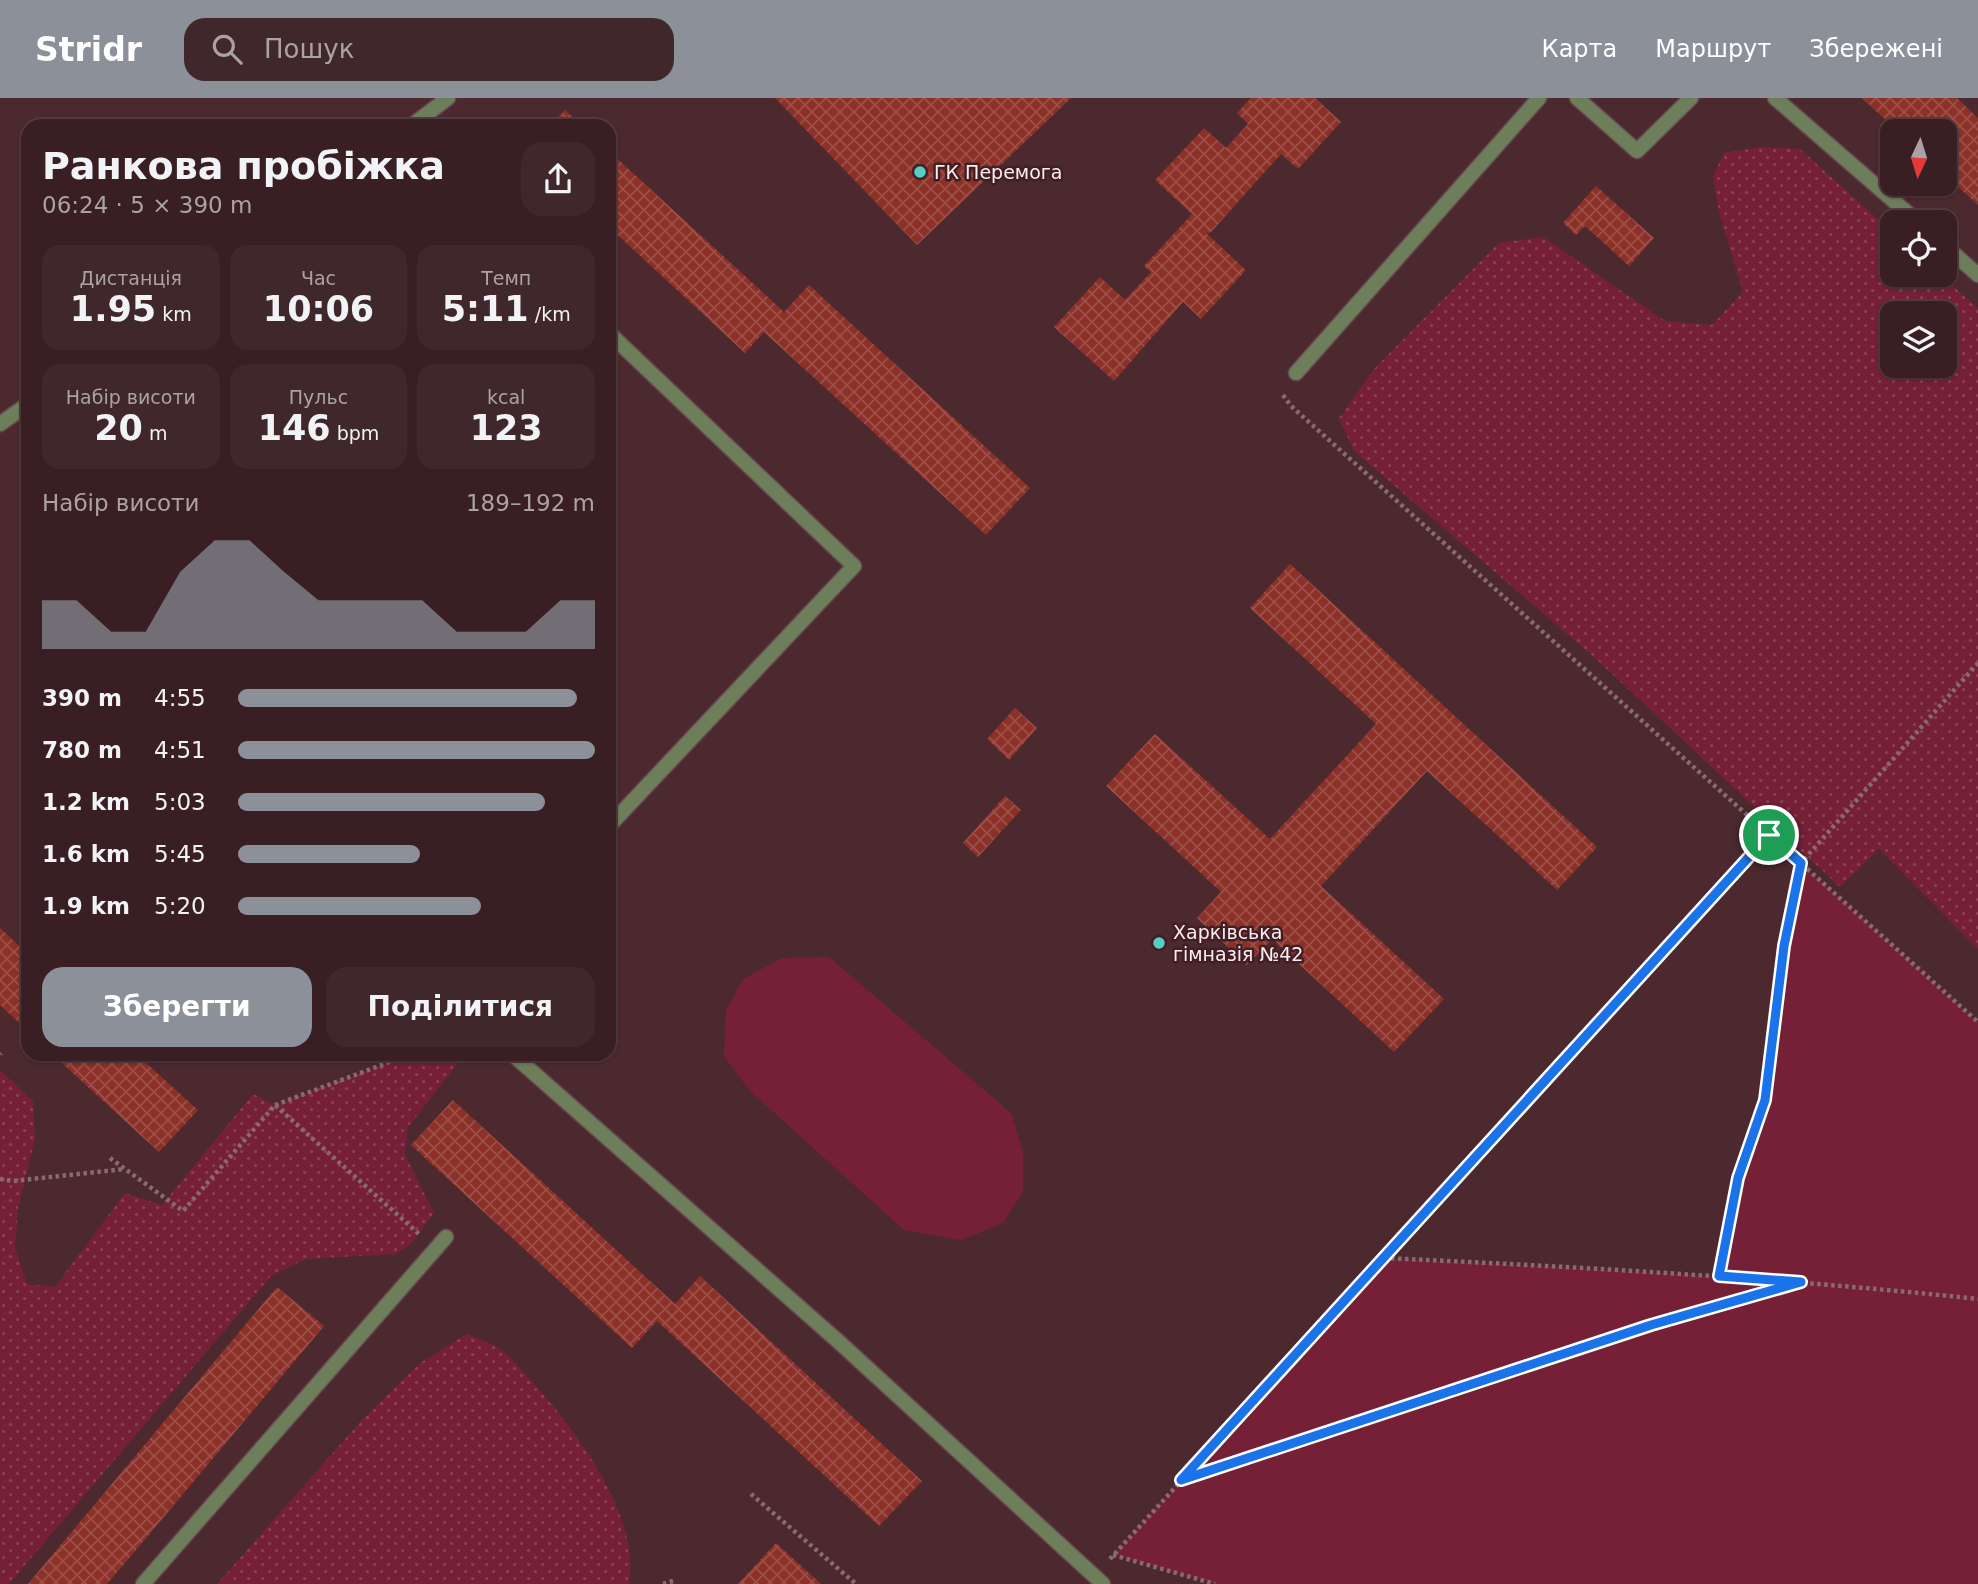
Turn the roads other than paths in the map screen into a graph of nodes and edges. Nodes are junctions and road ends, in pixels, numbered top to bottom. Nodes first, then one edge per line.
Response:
1 (449, 98) edge
2 (1539, 98) edge
3 (1577, 98) edge
4 (1691, 98) edge
5 (1776, 98) edge
6 (420, 119) edge
7 (1904, 210) edge
8 (1957, 256) edge
9 (1978, 275) edge
10 (616, 339) edge
11 (1296, 373) road end
12 (21, 409) edge
13 (0, 424) edge
14 (616, 819) edge
15 (520, 1061) edge
16 (446, 1237) dead end
17 (1099, 1580) edge
18 (143, 1584) edge

1 - 6 street
2 - 11 street
3 - 4 street
5 - 7 street
8 - 9 street
10 - 14 street
12 - 13 street
15 - 17 street
16 - 18 street

